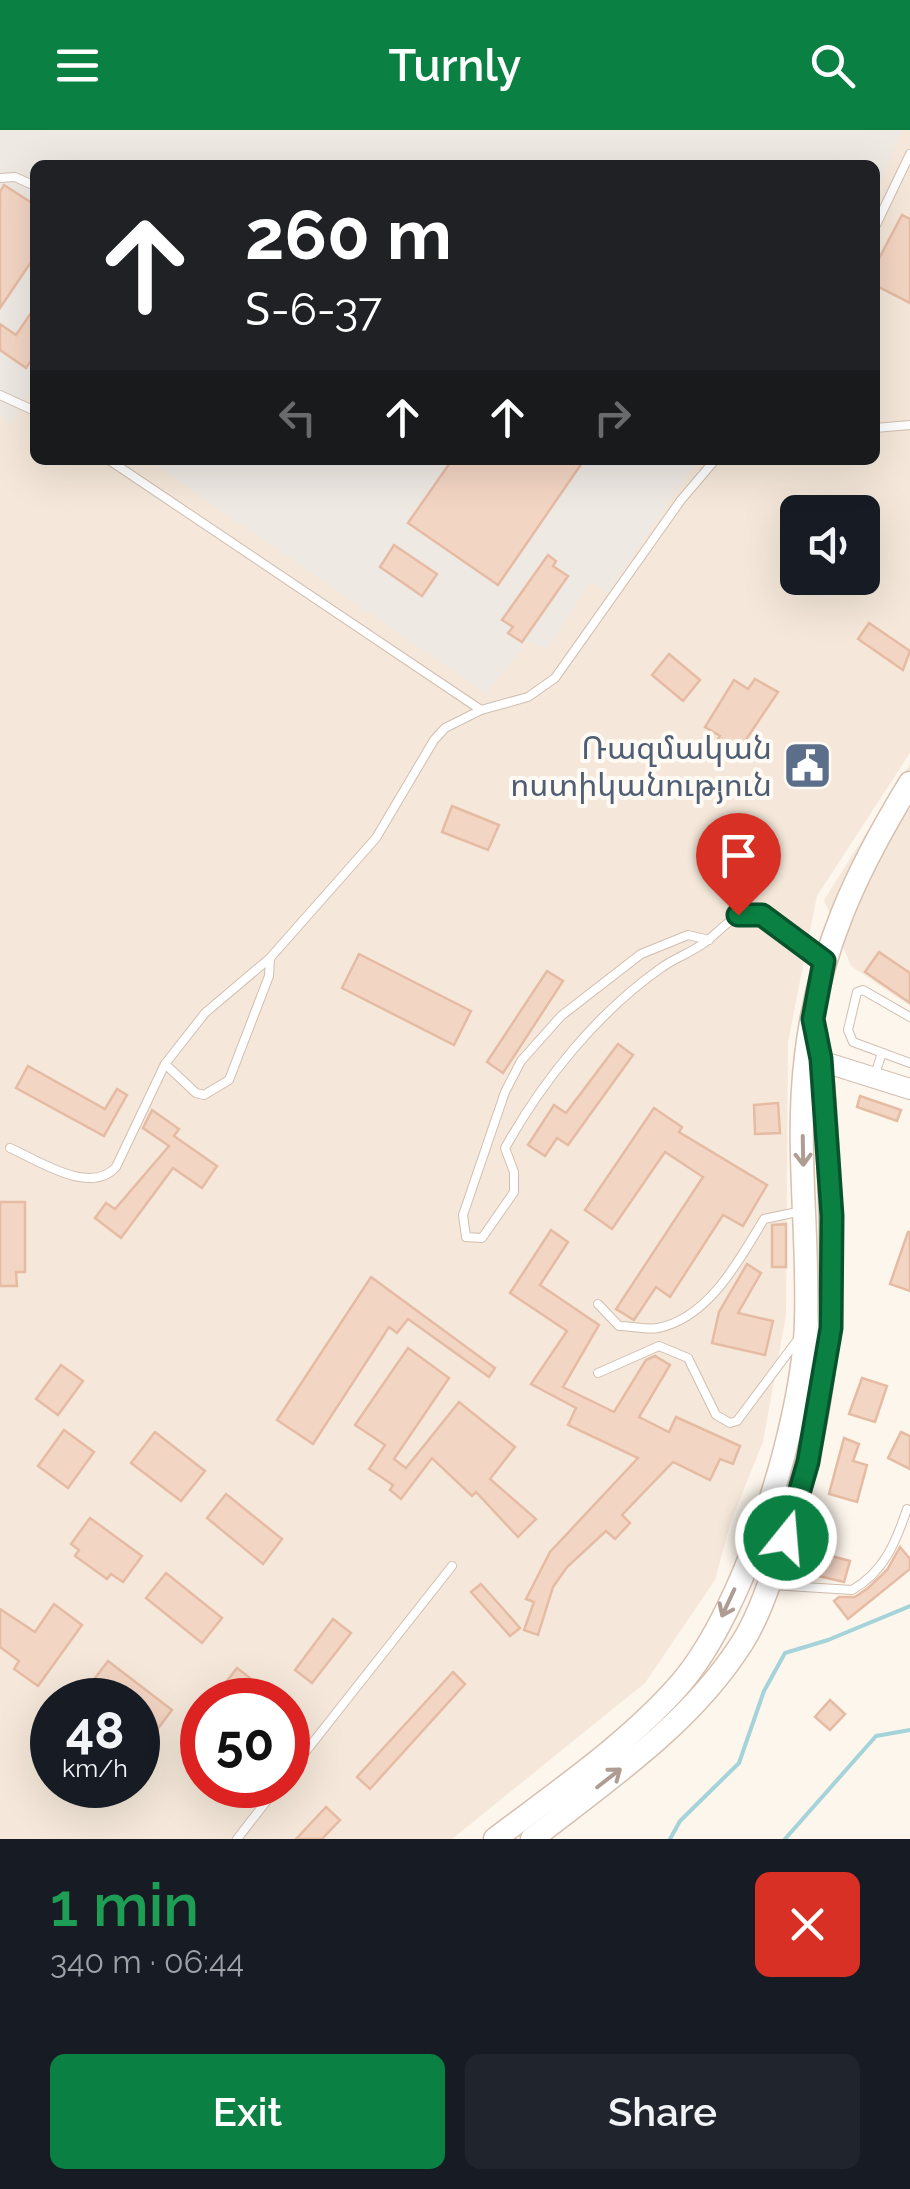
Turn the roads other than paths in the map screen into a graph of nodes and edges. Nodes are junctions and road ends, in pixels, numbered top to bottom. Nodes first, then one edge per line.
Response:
1 (910, 154) edge
2 (0, 178) edge
3 (30, 184) edge
4 (880, 217) edge
5 (0, 395) edge
6 (30, 409) edge
7 (910, 425) edge
8 (880, 428) edge
9 (116, 465) edge
10 (710, 465) edge
11 (481, 710) junction
12 (910, 783) edge
13 (709, 940) junction
14 (270, 958) junction
15 (824, 961) junction
16 (910, 1017) edge
17 (882, 1053) junction
18 (813, 1058) junction
19 (910, 1063) edge
20 (165, 1064) junction
21 (874, 1077) junction
22 (910, 1088) edge
23 (10, 1148) dead end
24 (807, 1210) junction
25 (598, 1304) dead end
26 (806, 1326) junction
27 (831, 1328) junction
28 (598, 1373) dead end
29 (907, 1509) dead end
30 (452, 1566) dead end
31 (769, 1585) junction
32 (310, 1746) edge
33 (261, 1808) edge
34 (525, 1834) edge
35 (237, 1839) edge
36 (496, 1839) edge

1 - 4 lane
2 - 3 lane
5 - 6 lane
7 - 8 lane
9 - 11 lane
10 - 11 lane
11 - 14 lane
12 - 15 main road
13 - 13 lane
13 - 15 lane
14 - 20 lane
14 - 20 lane
15 - 18 main road
16 - 17 lane
17 - 19 lane
17 - 21 lane
18 - 21 street
18 -> 24 main road
18 - 27 main road
20 - 23 lane
21 - 22 street
24 - 25 lane
24 - 26 main road
26 - 27 main road
26 - 28 lane
26 -> 34 main road
27 - 31 main road
29 - 31 lane
30 - 32 lane
34 -> 31 main road
33 - 35 lane
34 - 36 main road

